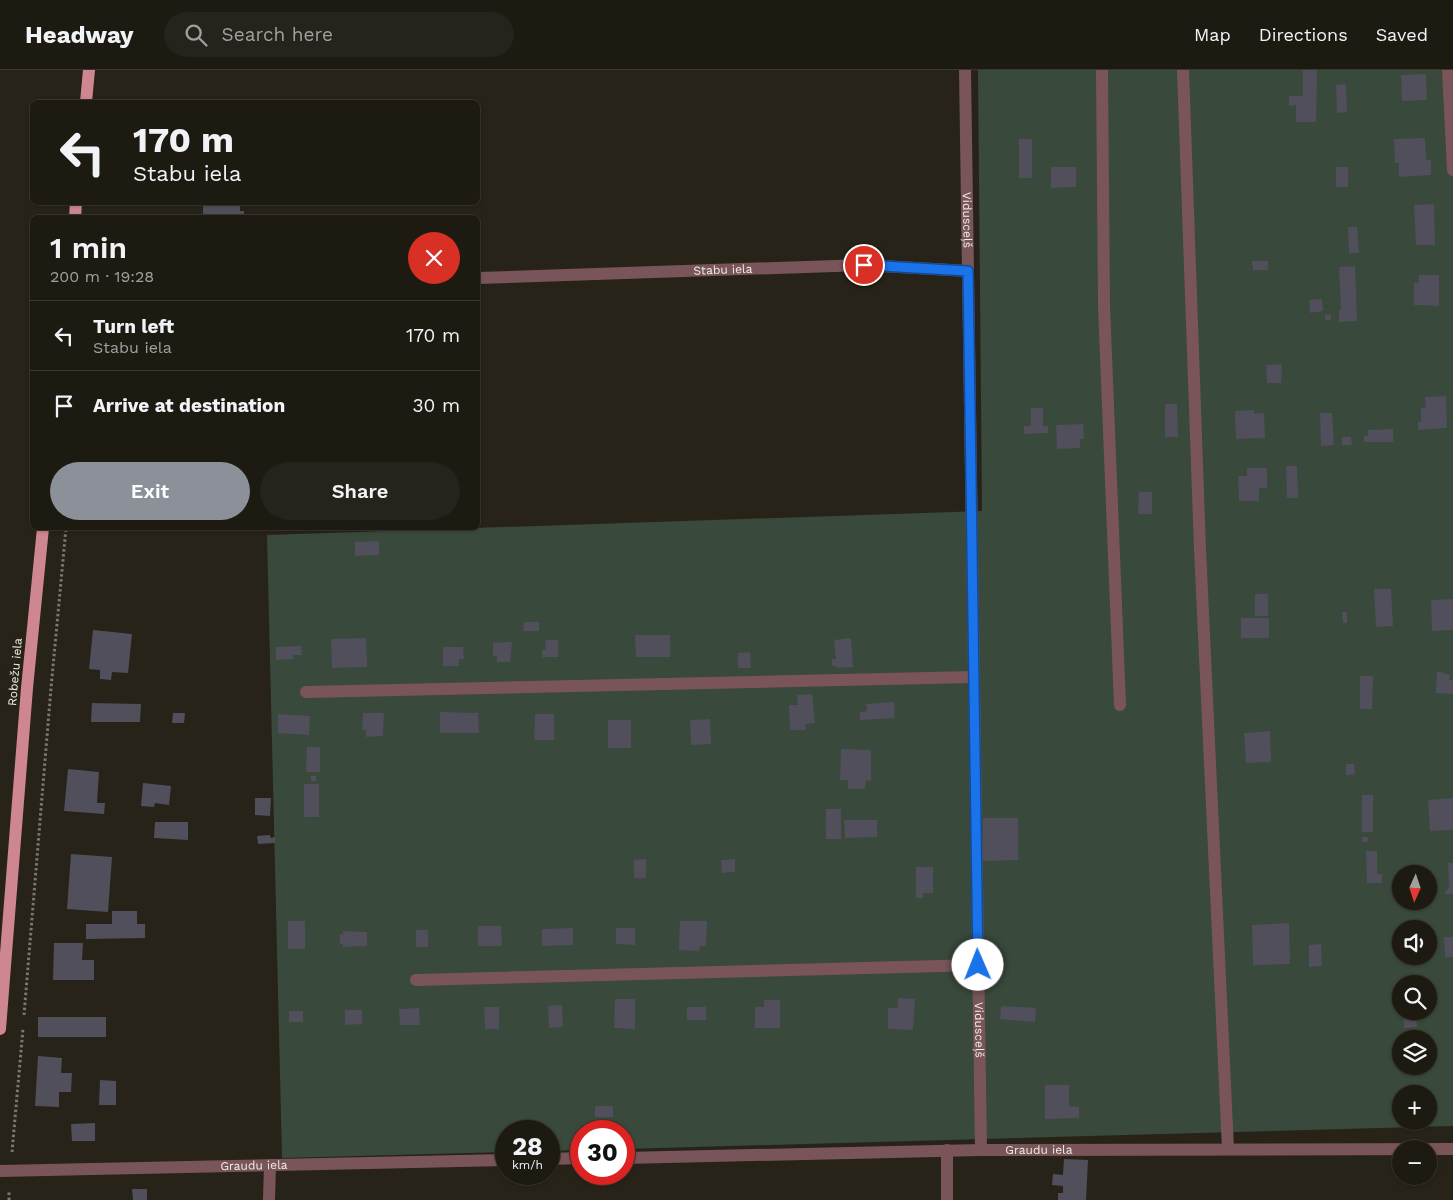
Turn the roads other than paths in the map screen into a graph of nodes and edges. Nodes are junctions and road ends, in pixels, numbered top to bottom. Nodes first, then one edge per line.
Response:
1 (89, 70) edge
2 (965, 70) edge
3 (1102, 70) edge
4 (1183, 70) edge
5 (1448, 70) edge
6 (86, 100) edge
7 (1453, 170) edge
8 (968, 271) junction
9 (480, 278) edge
10 (43, 530) edge
11 (974, 677) junction
12 (306, 692) dead end
13 (1120, 705) dead end
14 (978, 965) junction
15 (416, 980) dead end
16 (0, 1029) edge
17 (1453, 1148) edge
18 (1228, 1149) junction
19 (947, 1150) junction
20 (981, 1150) junction
21 (635, 1158) edge
22 (495, 1160) edge
23 (270, 1166) junction
24 (6, 1171) edge
25 (269, 1200) edge
26 (947, 1200) edge

1 - 6 main road
2 - 8 street, Vidusceļš
3 - 13 street
4 - 18 street
5 - 7 street
8 - 9 street, Stabu iela
8 - 11 street, Vidusceļš
10 - 16 main road, Robežu iela
11 - 12 street
11 - 14 street, Vidusceļš
14 - 15 street
14 - 20 street, Vidusceļš
17 - 18 street, Graudu iela
18 - 20 street, Graudu iela
19 - 20 street, Graudu iela
19 - 21 street, Graudu iela
19 - 26 street
22 - 23 street, Graudu iela
23 - 24 street, Graudu iela
23 - 25 street

